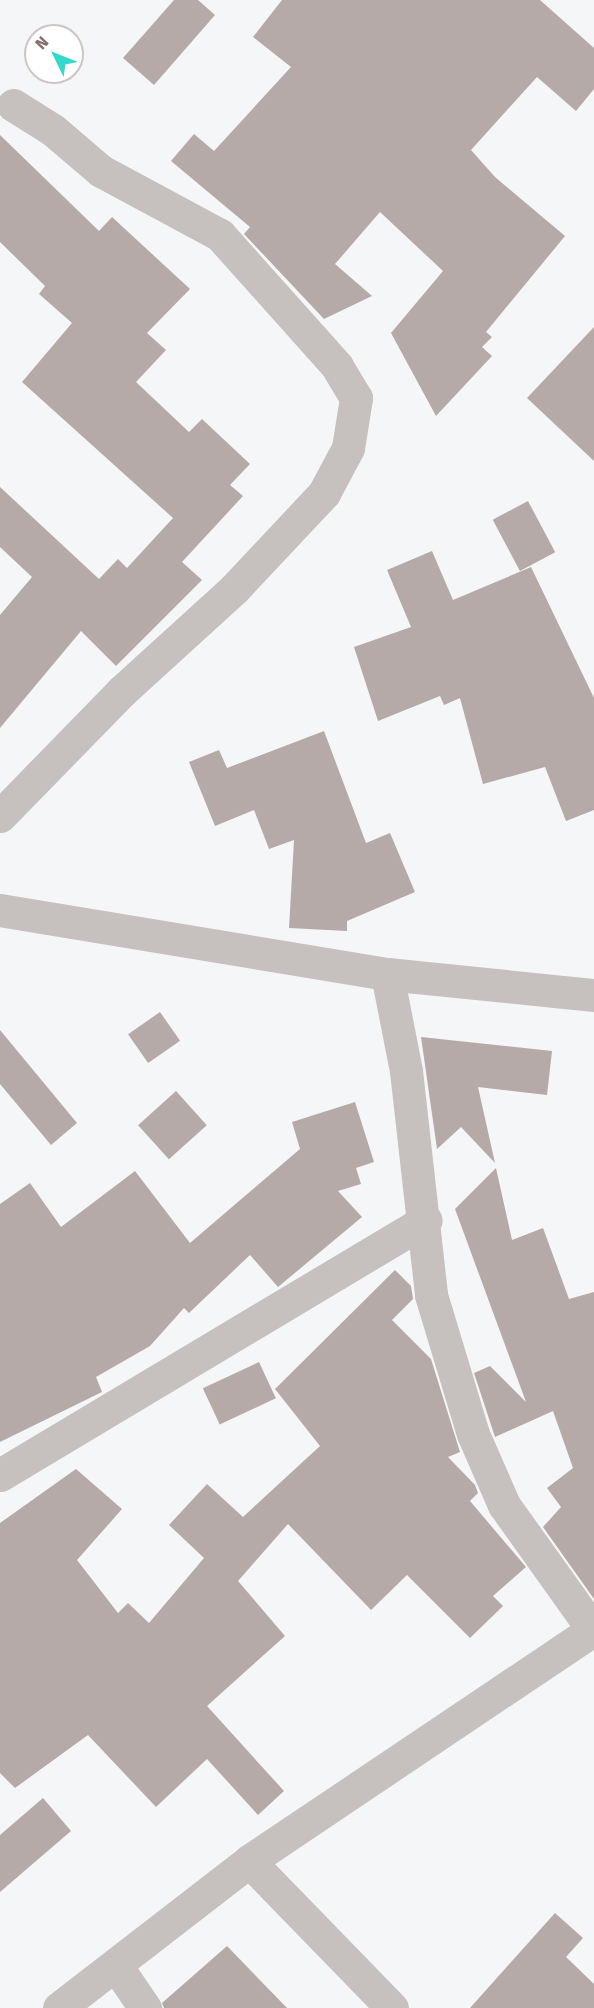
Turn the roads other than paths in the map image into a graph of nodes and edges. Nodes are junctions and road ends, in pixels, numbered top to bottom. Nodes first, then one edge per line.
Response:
1 (13, 105) dead end
2 (0, 816) edge
3 (0, 910) edge
4 (387, 974) junction
5 (594, 995) edge
6 (426, 1220) junction
7 (0, 1475) edge
8 (593, 1630) edge
9 (249, 1861) junction
10 (117, 1967) junction
11 (59, 2008) edge
12 (145, 2008) edge
13 (392, 2008) edge

1 - 2 street
3 - 4 street
4 - 5 street
4 - 6 street
6 - 7 street
6 - 8 street
8 - 9 street
9 - 10 street
9 - 13 street
10 - 11 street
10 - 12 street

